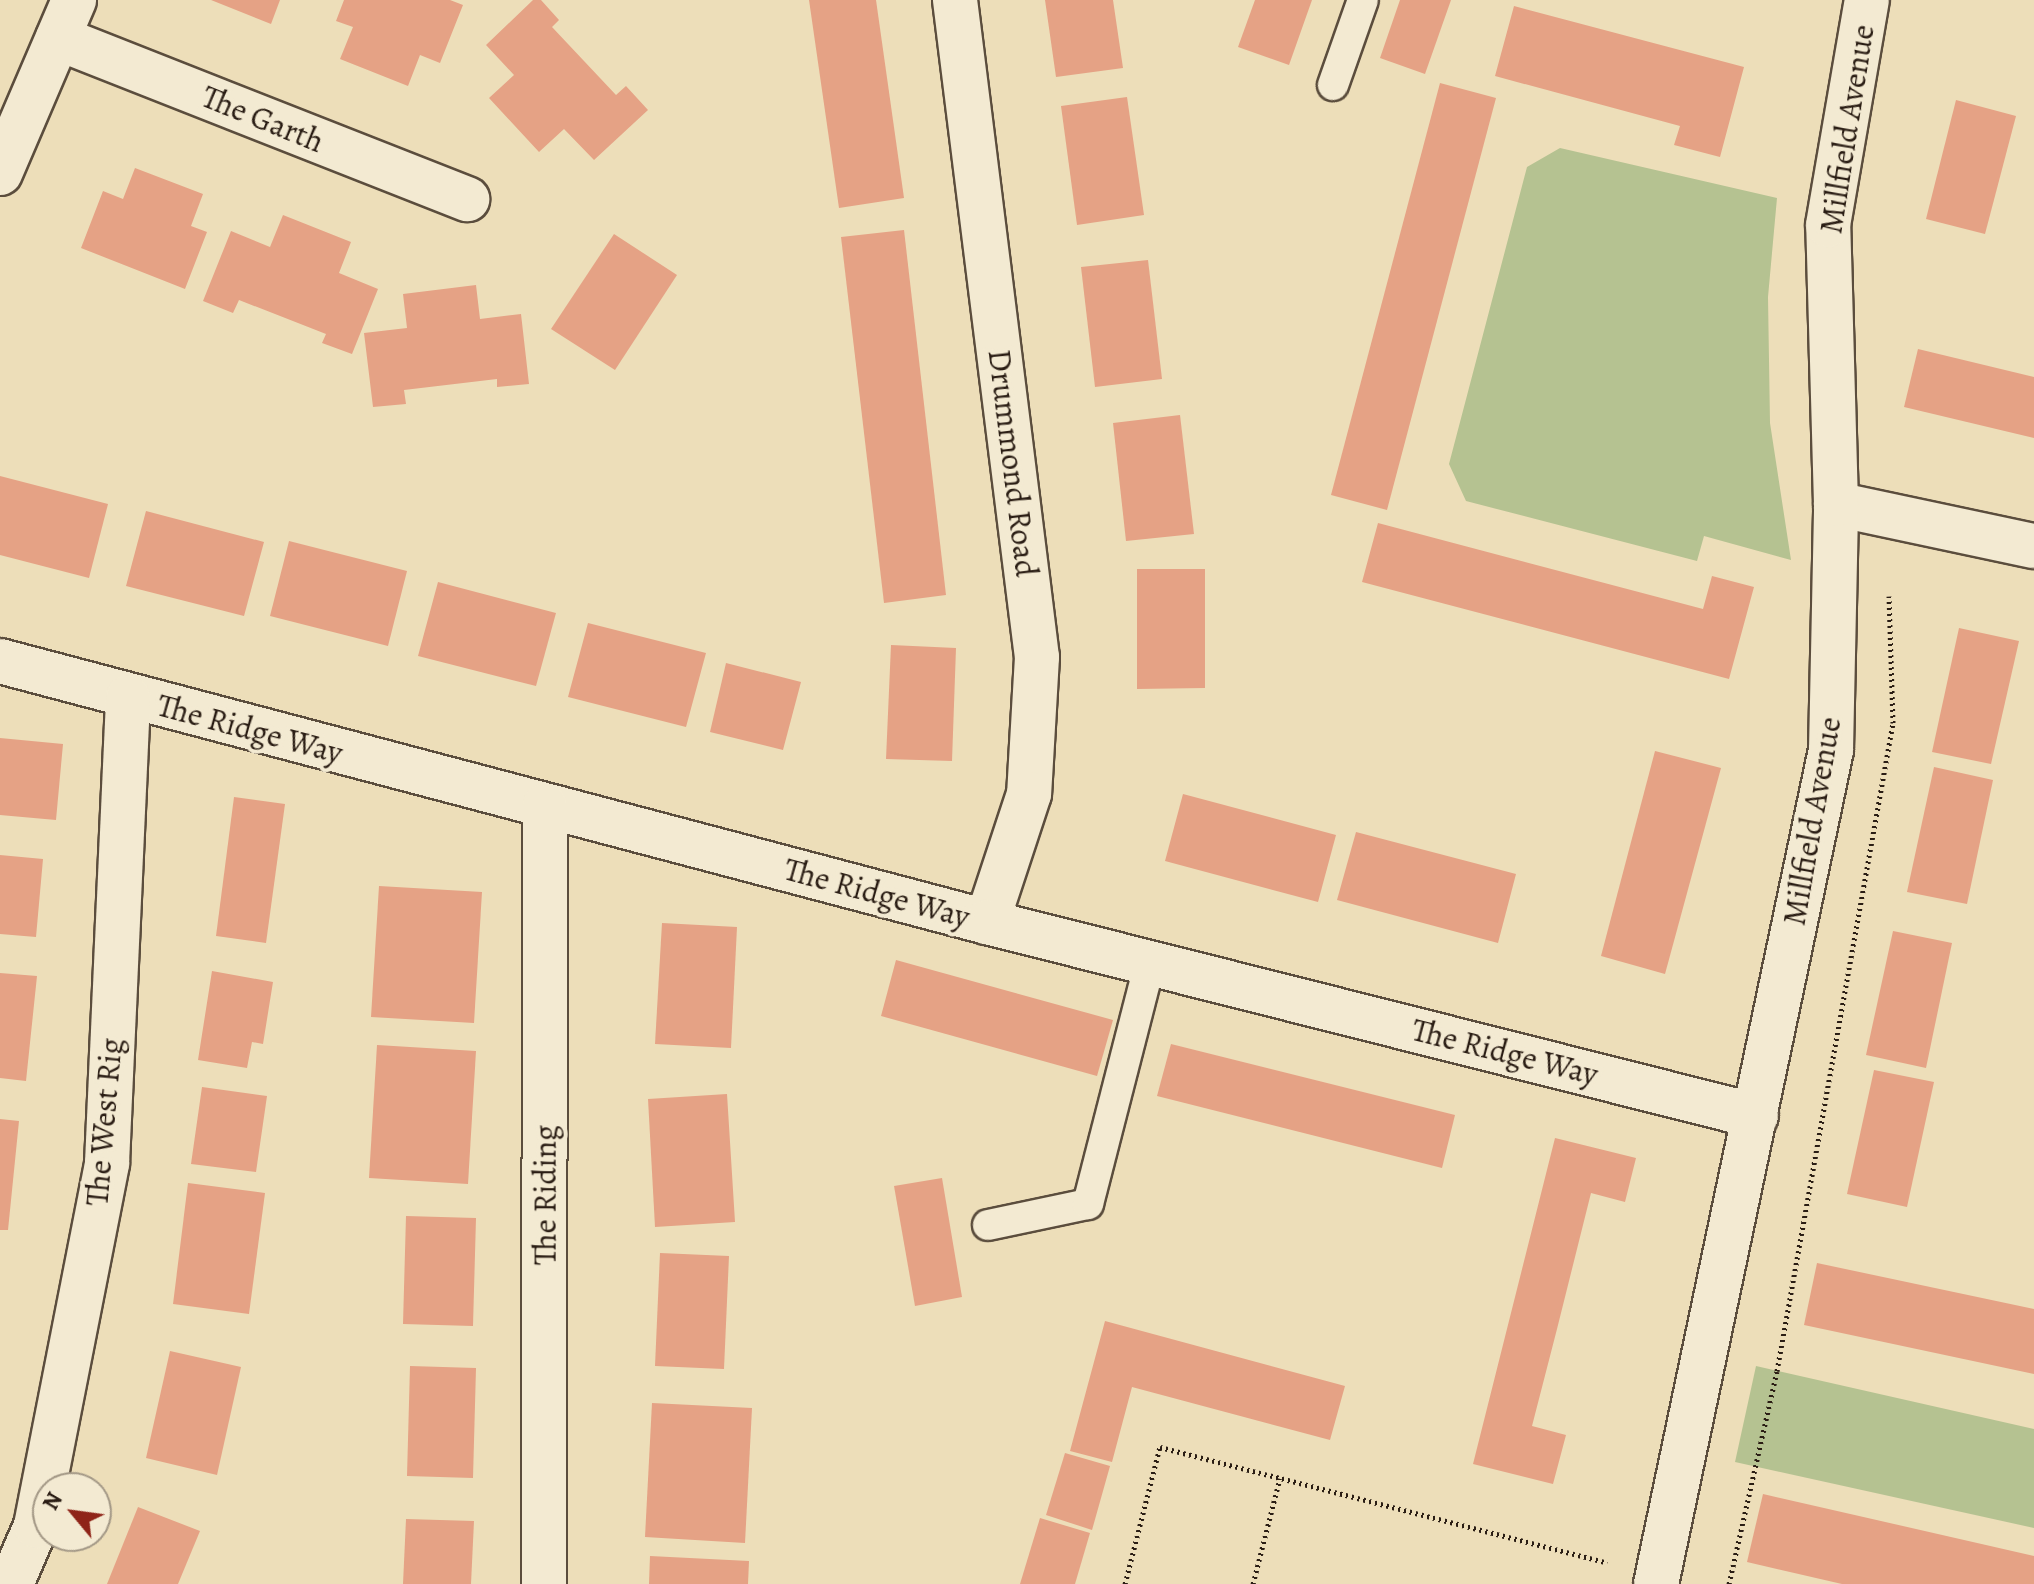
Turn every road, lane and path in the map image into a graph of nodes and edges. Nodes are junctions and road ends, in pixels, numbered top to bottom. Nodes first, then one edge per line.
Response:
1 (955, 0) edge
2 (1363, 0) edge
3 (1867, 0) edge
4 (66, 19) edge
5 (1333, 85) dead end
6 (0, 173) edge
7 (467, 199) dead end
8 (1836, 504) junction
9 (1887, 515) junction
10 (2034, 546) edge
11 (0, 661) edge
12 (128, 697) junction
13 (545, 806) junction
14 (987, 922) junction
15 (1150, 962) junction
16 (1756, 1116) junction
17 (988, 1225) dead end
18 (1280, 1478) junction
19 (1656, 1580) edge
20 (11, 1584) edge
21 (544, 1584) edge
22 (1125, 1584) edge
23 (1253, 1584) edge
24 (1729, 1584) edge

1 - 14 street, Drummond Road
2 - 5 lane
3 - 8 street, Millfield Avenue
4 - 6 street
4 - 7 street, The Garth
8 - 9 street
8 - 16 street, Millfield Avenue
9 - 10 street
9 - 24 path
11 - 12 street, The Ridge Way
12 - 13 street, The Ridge Way
12 - 20 street, The West Rig
13 - 14 street, The Ridge Way
13 - 21 street, The Riding
14 - 15 street, The Ridge Way
15 - 16 street, The Ridge Way
15 - 17 lane
16 - 19 street, Millfield Avenue
18 - 19 path
18 - 22 path
18 - 23 path

